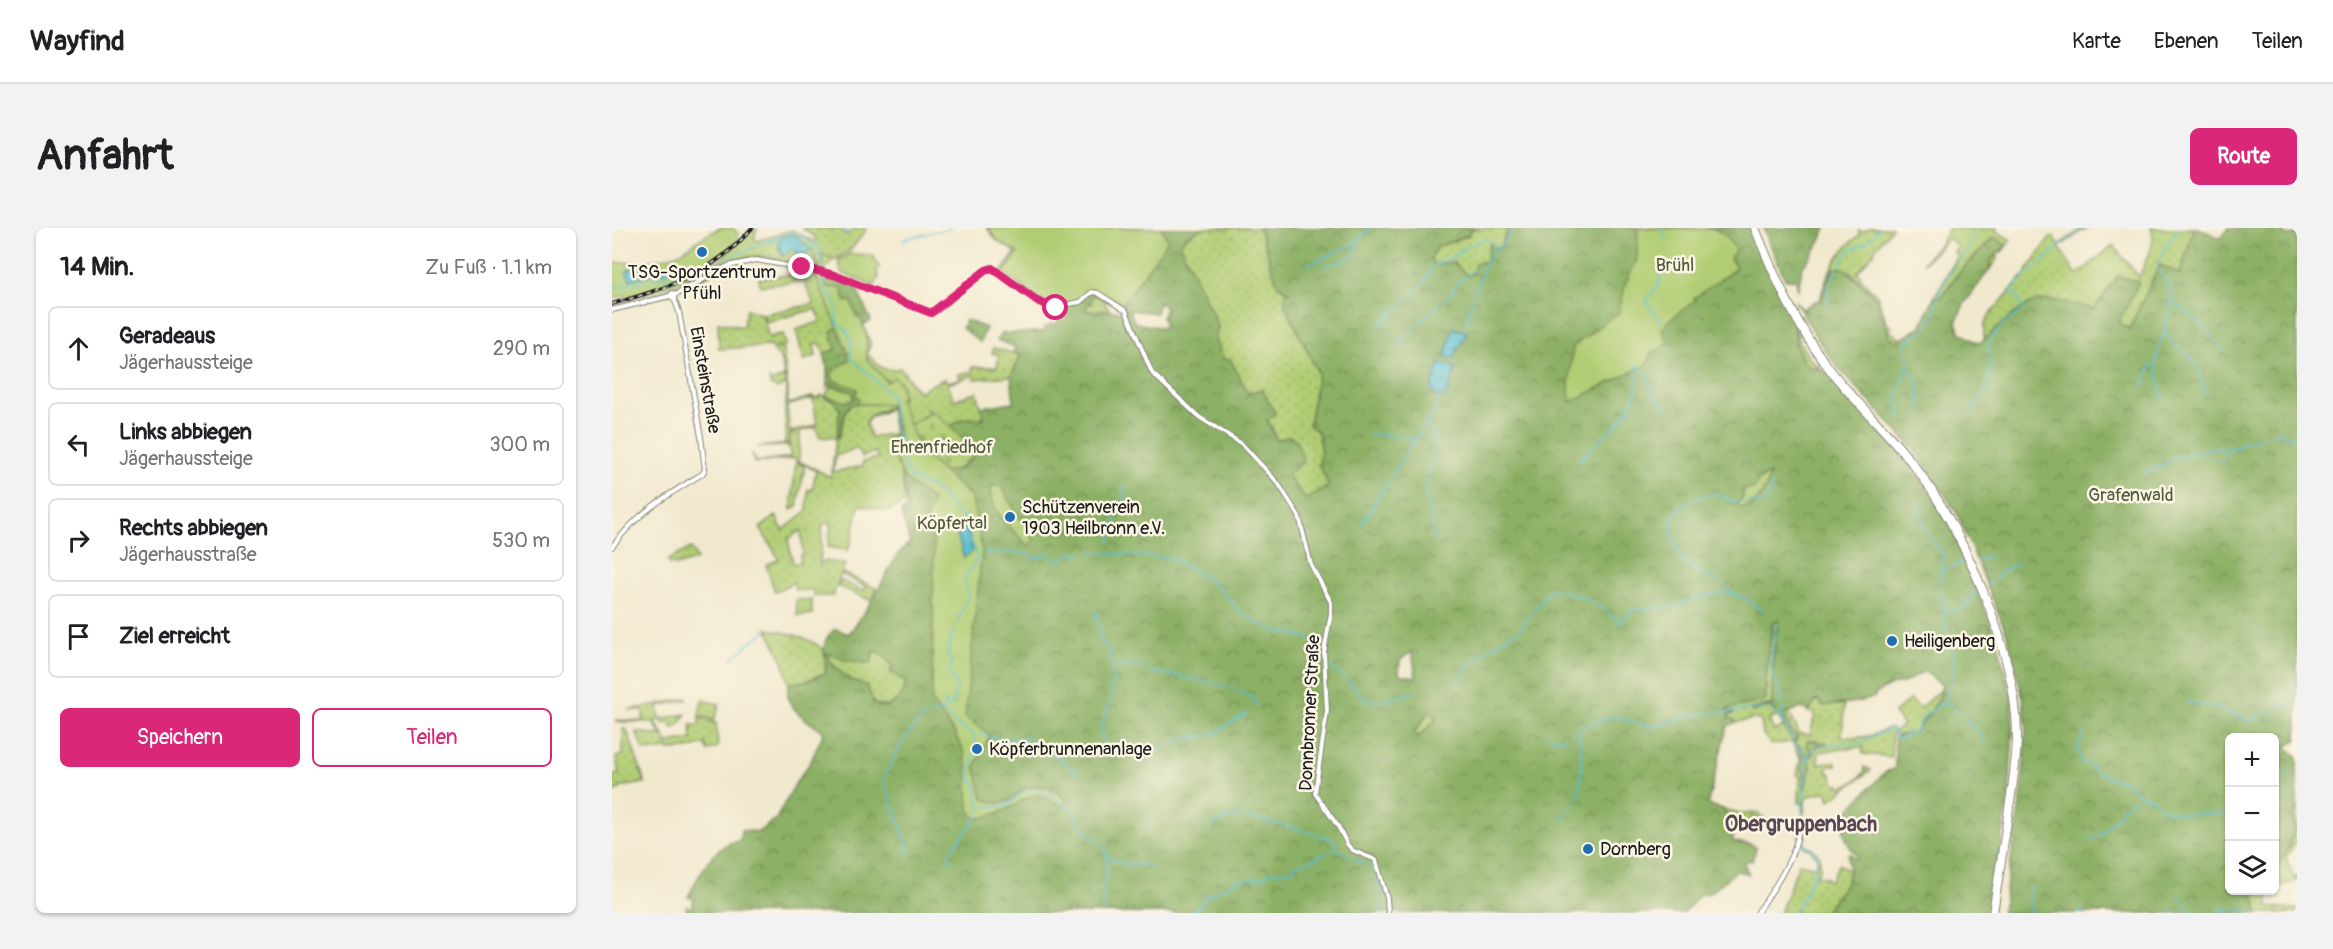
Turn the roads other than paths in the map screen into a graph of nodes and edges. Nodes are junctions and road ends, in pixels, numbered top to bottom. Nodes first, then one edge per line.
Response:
1 (1755, 228) edge
2 (1759, 228) edge
3 (673, 296) junction
4 (612, 310) edge
5 (1795, 315) junction
6 (1797, 326) dead end
7 (1826, 370) dead end
8 (1835, 376) junction
9 (612, 547) edge
10 (1799, 827) dead end
11 (1758, 912) edge
12 (1388, 913) edge
13 (1995, 913) edge

1 - 5 highway
2 - 13 highway
3 - 4 street
3 - 9 street, Einsteinstraße
3 - 12 street, Donnbronner Straße
5 - 6 highway
5 - 8 highway
7 - 8 highway
8 - 13 highway
10 - 11 street

